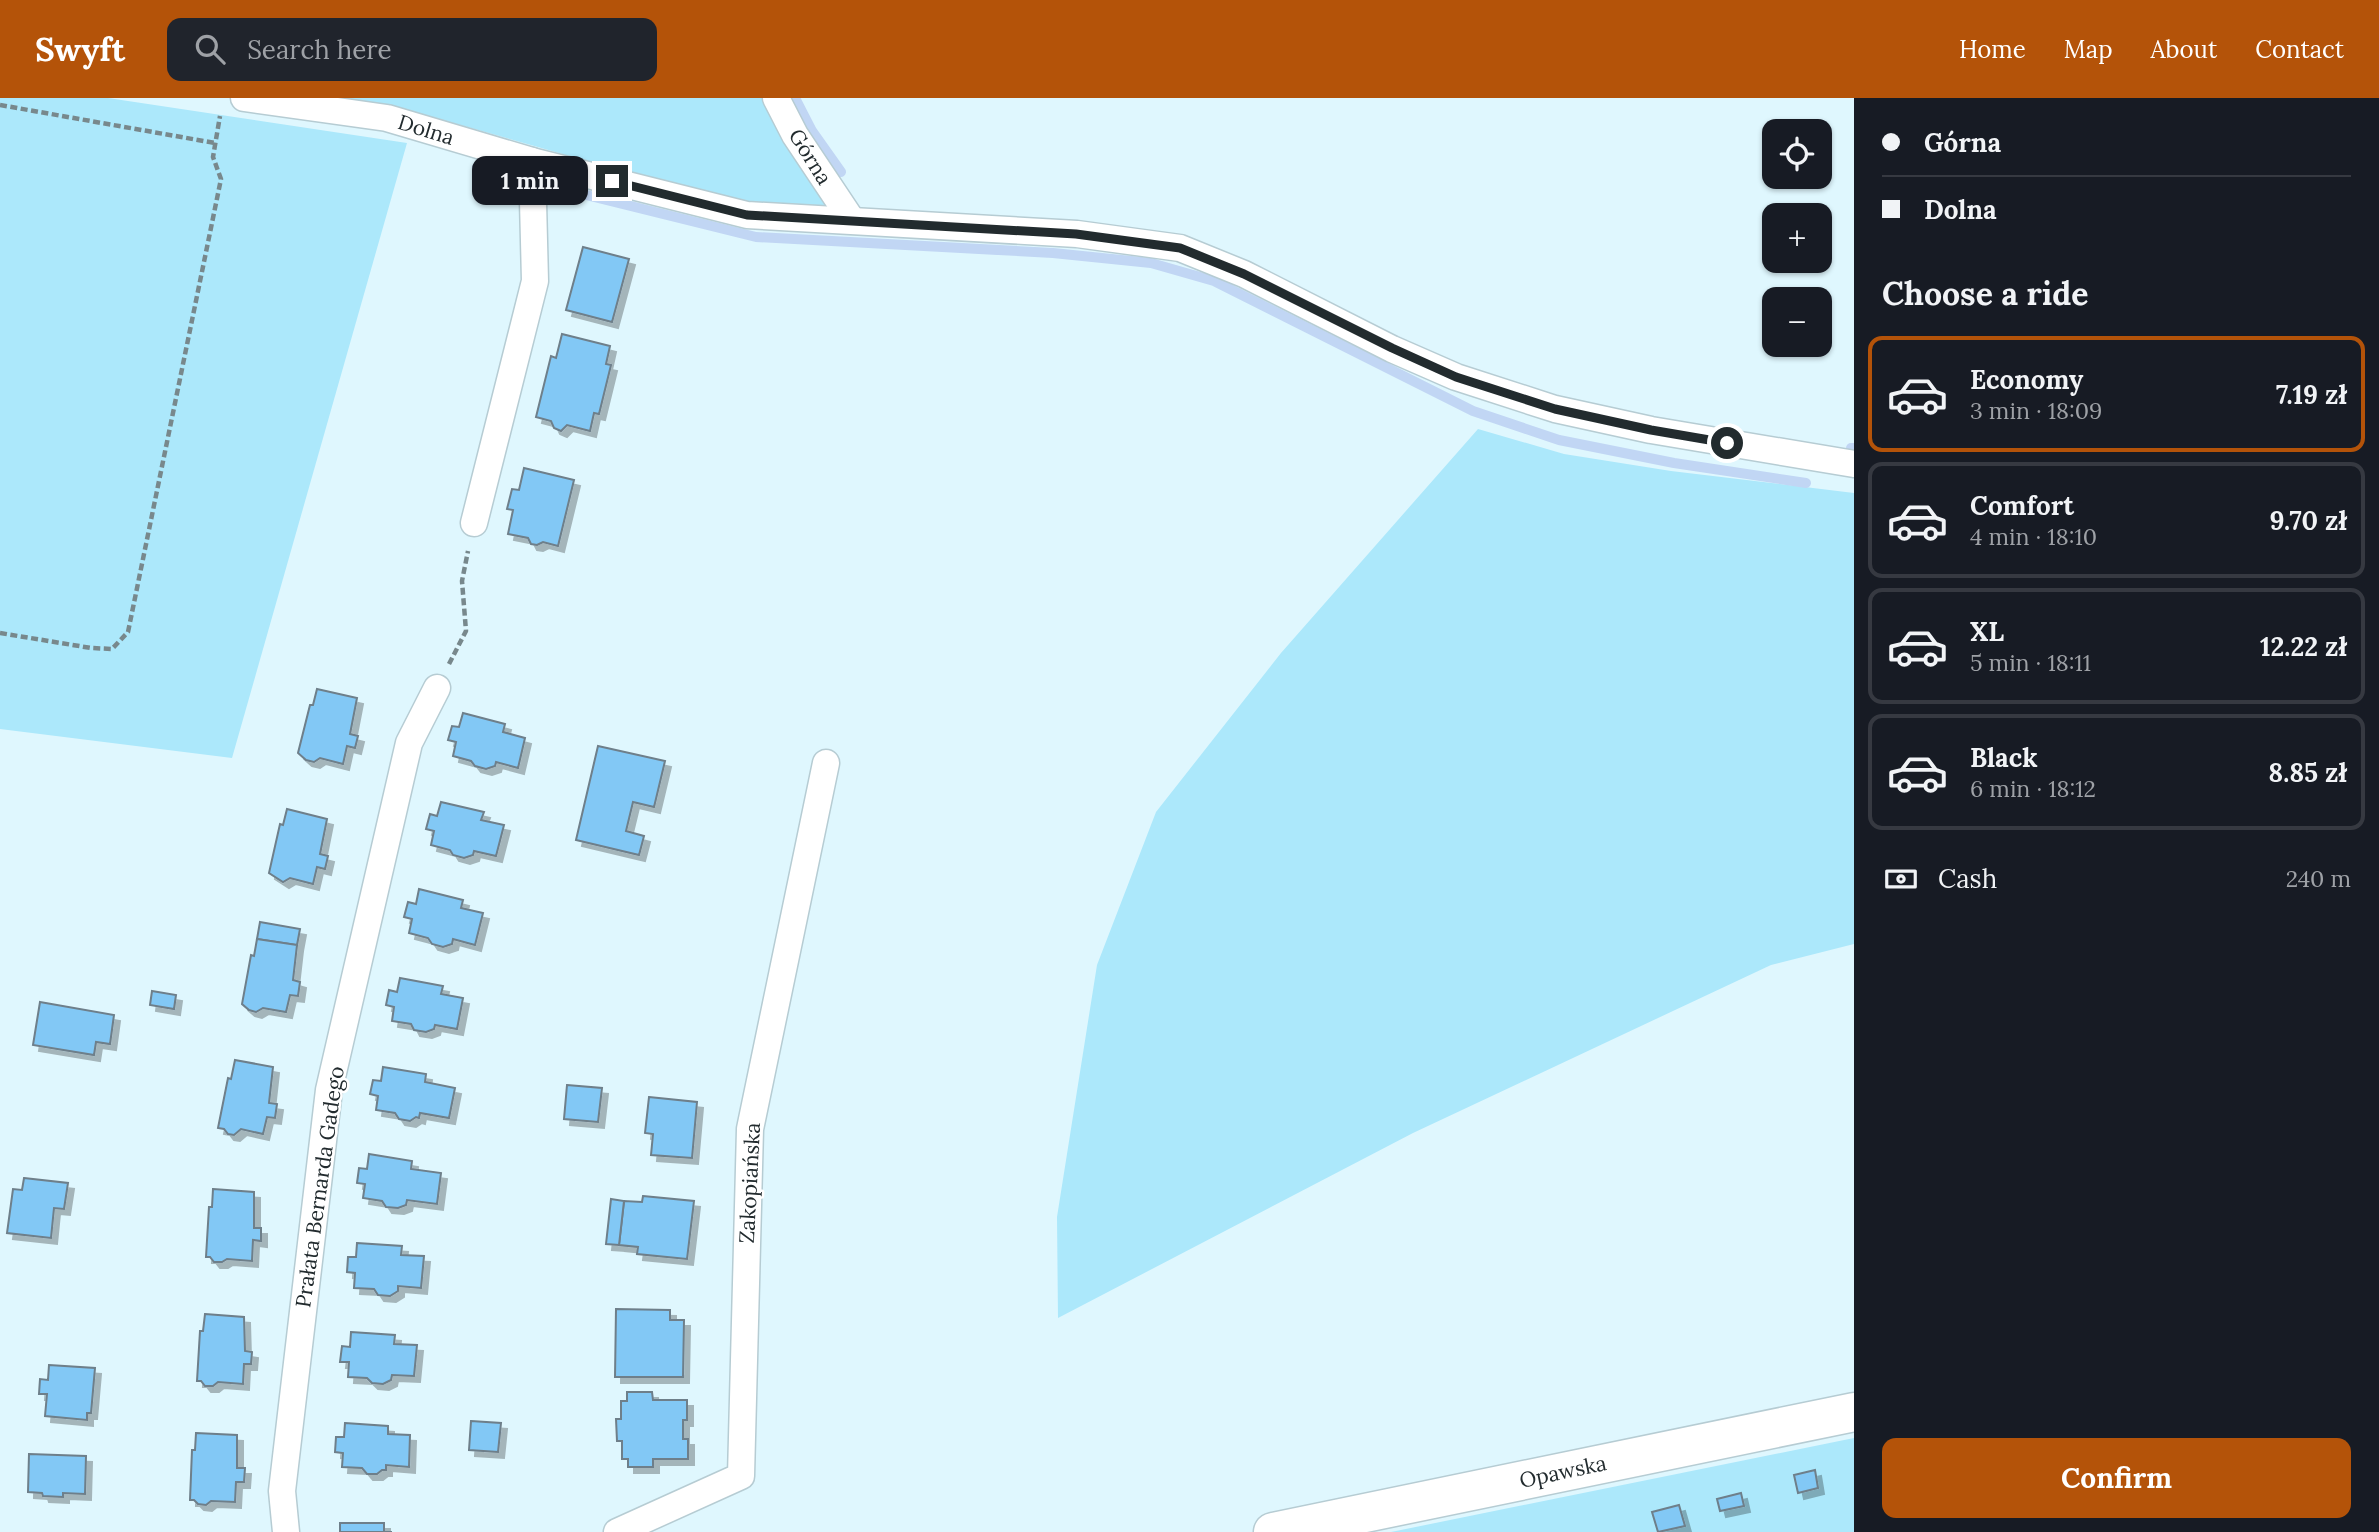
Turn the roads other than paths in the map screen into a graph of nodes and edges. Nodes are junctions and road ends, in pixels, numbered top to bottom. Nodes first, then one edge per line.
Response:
1 (776, 98) edge
2 (232, 105) edge
3 (532, 161) junction
4 (851, 219) junction
5 (1854, 464) edge
6 (474, 523) road end
7 (437, 688) road end
8 (827, 763) dead end
9 (1854, 1412) edge
10 (286, 1532) edge
11 (617, 1532) edge
12 (1273, 1532) edge

1 - 4 street, Górna
2 - 3 street, Dolna
3 - 4 street, Dolna
3 - 6 street
4 - 5 street
7 - 10 street, Prałata Bernarda Gadego
8 - 11 street, Zakopiańska
9 - 12 main road, Opawska

